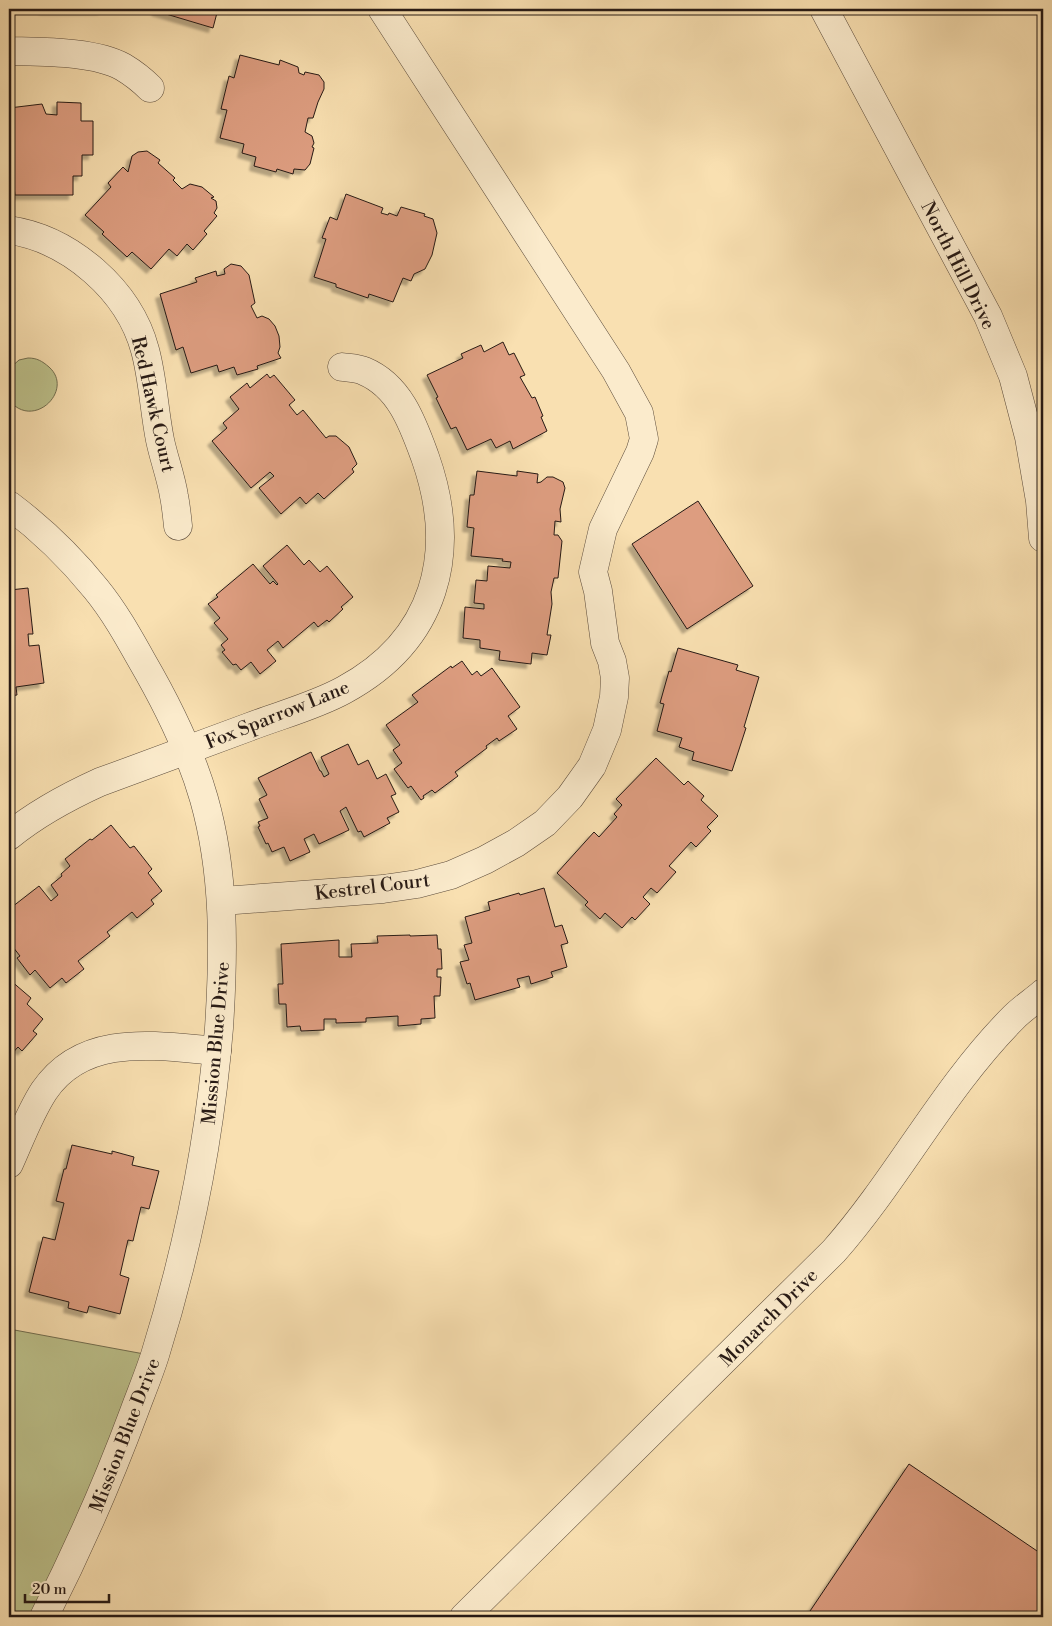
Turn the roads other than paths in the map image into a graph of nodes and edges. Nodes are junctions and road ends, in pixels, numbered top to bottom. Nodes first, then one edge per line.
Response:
1 (382, 9) edge
2 (824, 9) edge
3 (9, 51) edge
4 (150, 88) dead end
5 (9, 230) edge
6 (342, 367) dead end
7 (9, 505) edge
8 (178, 526) dead end
9 (1043, 538) edge
10 (186, 750) junction
11 (9, 836) edge
12 (222, 901) junction
13 (1043, 993) edge
14 (217, 1051) junction
15 (9, 1164) edge
16 (44, 1617) edge
17 (464, 1617) edge

1 - 12 street, Kestrel Court
2 - 9 street, North Hill Drive
3 - 4 street
5 - 8 street, Red Hawk Court
6 - 10 street, Fox Sparrow Lane
7 - 10 street, Mission Blue Drive
10 - 11 street, Fox Sparrow Lane
10 - 12 street, Mission Blue Drive
12 - 14 street, Mission Blue Drive
13 - 17 street, Monarch Drive
14 - 15 street
14 - 16 street, Mission Blue Drive

